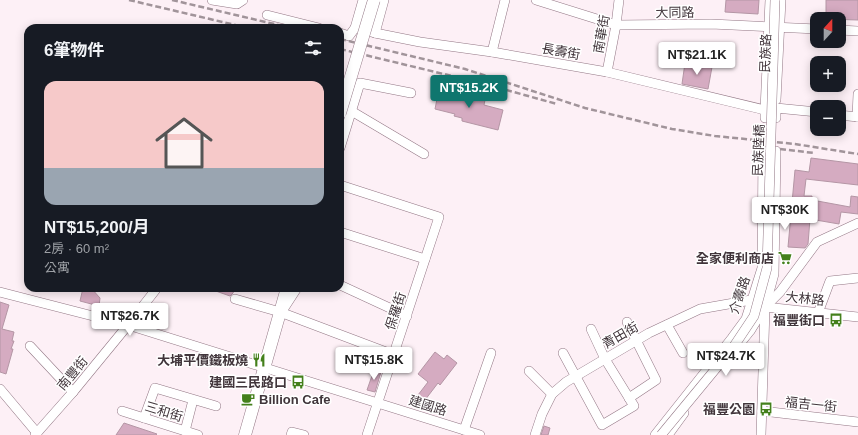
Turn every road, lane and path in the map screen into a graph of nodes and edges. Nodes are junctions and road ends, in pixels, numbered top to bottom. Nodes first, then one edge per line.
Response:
1 (212, 0) edge
2 (243, 0) edge
3 (363, 0) edge
4 (374, 0) edge
5 (384, 0) edge
6 (505, 0) edge
7 (536, 0) edge
8 (619, 0) edge
9 (770, 0) edge
10 (775, 0) edge
11 (780, 0) edge
12 (267, 15) dead end
13 (303, 24) edge
14 (616, 25) junction
15 (769, 26) junction
16 (779, 27) junction
17 (354, 28) junction
18 (810, 29) edge
19 (846, 30) edge
20 (858, 31) edge
21 (374, 33) junction
22 (344, 34) edge
23 (492, 52) junction
24 (607, 72) junction
25 (411, 93) dead end
26 (858, 94) edge
27 (776, 108) junction
28 (765, 110) junction
29 (810, 111) edge
30 (346, 112) edge
31 (846, 116) edge
32 (858, 117) edge
33 (344, 124) edge
34 (424, 154) dead end
35 (344, 186) edge
36 (858, 223) edge
37 (344, 233) edge
38 (762, 241) junction
39 (774, 245) junction
40 (425, 259) junction
41 (858, 278) edge
42 (344, 287) edge
43 (0, 292) edge
44 (154, 292) edge
45 (282, 292) edge
46 (286, 292) edge
47 (293, 292) edge
48 (235, 299) dead end
49 (751, 300) junction
50 (765, 307) junction
51 (280, 312) junction
52 (818, 313) junction
53 (407, 316) junction
54 (858, 317) edge
55 (627, 322) dead end
56 (128, 325) junction
57 (666, 325) junction
58 (591, 329) dead end
59 (637, 340) junction
60 (30, 346) dead end
61 (490, 353) dead end
62 (563, 353) dead end
63 (683, 353) dead end
64 (394, 355) junction
65 (605, 359) junction
66 (264, 369) junction
67 (529, 371) dead end
68 (575, 377) junction
69 (0, 389) edge
70 (73, 392) junction
71 (552, 394) junction
72 (629, 398) junction
73 (193, 400) junction
74 (377, 403) junction
75 (216, 406) dead end
76 (122, 411) dead end
77 (762, 411) junction
78 (144, 418) junction
79 (858, 422) edge
80 (464, 430) junction
81 (185, 431) junction
82 (36, 434) edge
83 (198, 435) edge
84 (245, 435) edge
85 (291, 435) edge
86 (304, 435) edge
87 (367, 435) edge
88 (480, 435) edge
89 (535, 435) edge
90 (655, 435) edge
91 (661, 435) edge
92 (668, 435) edge
93 (761, 435) edge

1 - 2 street
3 - 17 street
4 - 30 main road, bridge
5 - 21 street
6 - 23 street
7 - 14 street, 大同路
8 - 14 street, 南華街
9 - 15 street, 民族路
10 - 91 street, 民族陸橋, bridge
11 - 16 street, 民族路
12 - 13 street
14 - 15 street, 大同路
14 - 24 street, 南華街
15 - 16 street, 大同路
15 - 28 street, 民族路
16 - 18 street, 大同路
16 - 27 street, 民族路
17 - 21 street, 長壽街
17 - 22 street
19 - 20 street
21 - 23 street, 長壽街
23 - 24 street, 長壽街
24 - 28 street, 長壽街
25 - 30 street
26 - 32 street
27 - 28 street, 長壽街
27 - 29 street
30 - 33 street
30 - 34 street
31 - 32 street
35 - 40 street, 保羅街
36 - 50 street
37 - 40 street
38 - 39 street
38 - 39 street, 介壽路
38 - 49 street, 介壽路
39 - 50 street, 介壽路
40 - 53 street, 保羅街
41 - 52 street
42 - 53 street
43 - 56 street, 建國路
44 - 56 street, 南豐街
45 - 51 street
46 - 51 main road
47 - 51 street
48 - 51 street
49 - 50 street, 大林路
49 - 57 street, 青田街
49 - 90 street, 介壽路
50 - 52 street, 大林路
50 - 77 street
50 - 92 street, 介壽路
51 - 64 street
51 - 66 main road
52 - 54 street, 大林路
53 - 64 street, 保羅街
55 - 59 street
56 - 66 street, 建國路
56 - 70 street, 南豐街
57 - 59 street, 青田街
57 - 63 street
58 - 65 street
59 - 65 street, 青田街
59 - 72 street
60 - 70 street
61 - 80 street
62 - 68 street
64 - 74 street, 保羅街
65 - 68 street, 青田街
65 - 72 street
66 - 74 street, 建國路
66 - 84 main road
67 - 71 street
68 - 71 street, 青田街
68 - 72 street
69 - 82 street
70 - 82 street, 南豐街
71 - 89 street, 青田街
73 - 75 street
73 - 78 street
73 - 81 street
74 - 80 street, 建國路
74 - 87 street, 保羅街
76 - 78 street, 三和街
77 - 79 street, 福吉一街
77 - 93 street
78 - 81 street, 三和街
80 - 88 street, 建國路
81 - 83 street, 三和街
85 - 86 street

